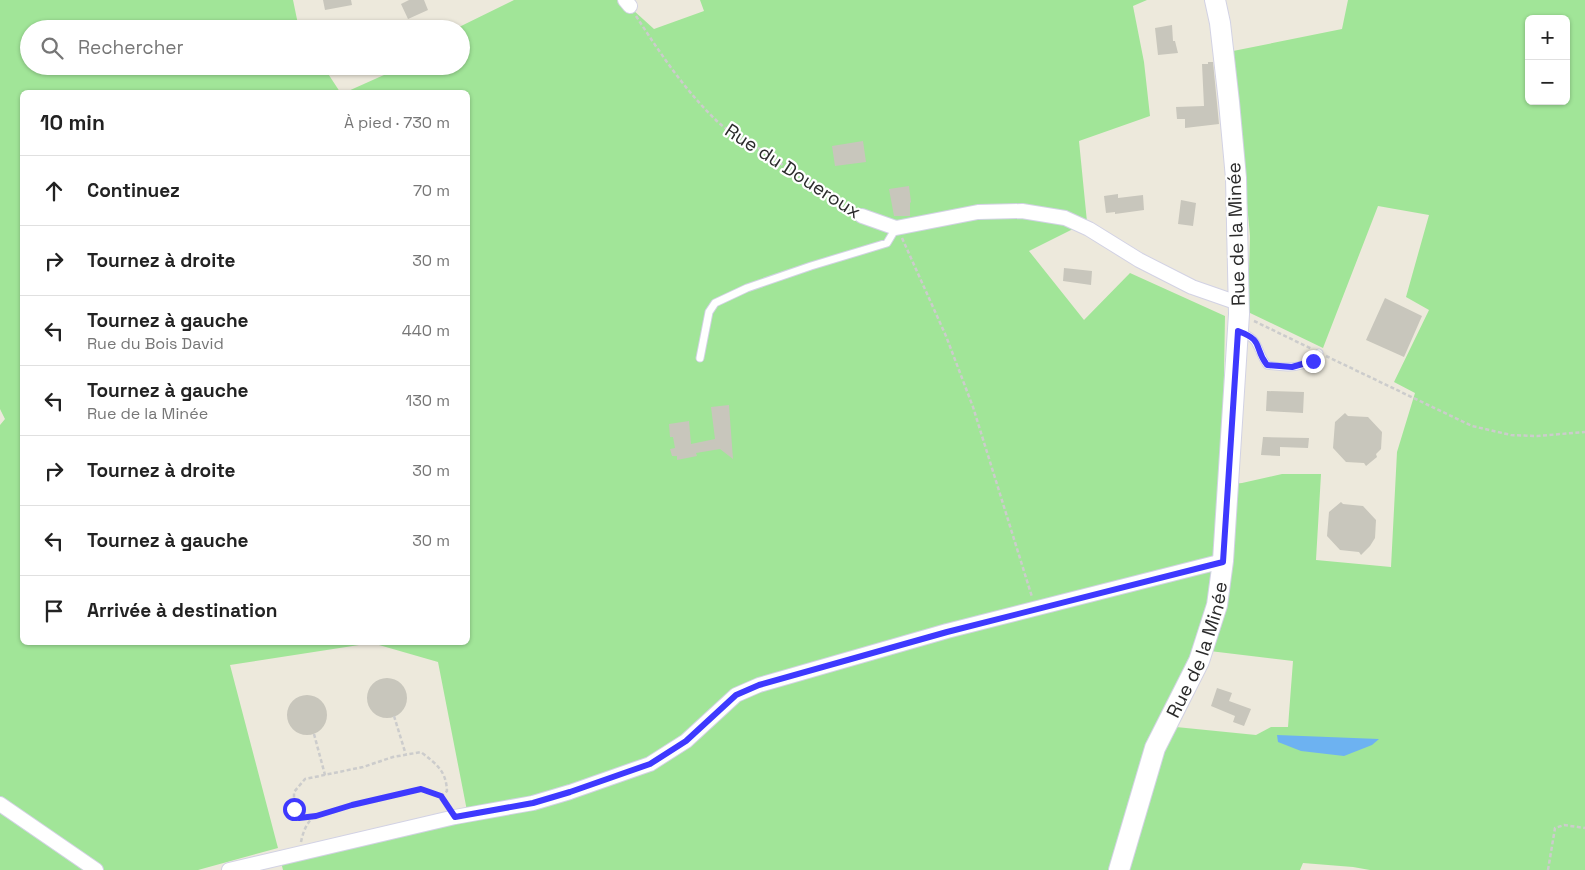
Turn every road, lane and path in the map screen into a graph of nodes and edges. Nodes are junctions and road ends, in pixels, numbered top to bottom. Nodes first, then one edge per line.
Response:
1 (1215, 0) edge
2 (627, 3) edge
3 (862, 216) joint
4 (899, 227) junction
5 (1239, 316) junction
6 (1319, 353) junction
7 (700, 358) dead end
8 (1585, 432) edge
9 (1223, 562) junction
10 (1036, 609) junction
11 (394, 716) dead end
12 (314, 734) dead end
13 (406, 755) junction
14 (325, 775) junction
15 (441, 796) junction
16 (0, 804) edge
17 (316, 816) junction
18 (455, 817) junction
19 (1585, 828) edge
20 (298, 853) junction
21 (96, 870) edge
22 (229, 870) edge
23 (1119, 870) edge
24 (1548, 870) edge

1 - 5 street, Rue de la Minée
2 - 3 path, Rue du Doueroux
3 - 4 street, Rue du Doueroux
4 - 5 street
4 - 7 lane
4 - 10 path
5 - 6 path
5 - 6 lane
5 - 9 street, Rue de la Minée
6 - 8 path
9 - 10 street
9 - 23 street, Rue de la Minée
10 - 18 street
11 - 13 path
12 - 14 path
13 - 14 path
13 - 15 path
14 - 17 path
15 - 17 path
15 - 18 path
16 - 21 street
17 - 20 path
18 - 20 street
19 - 24 path
20 - 22 street

